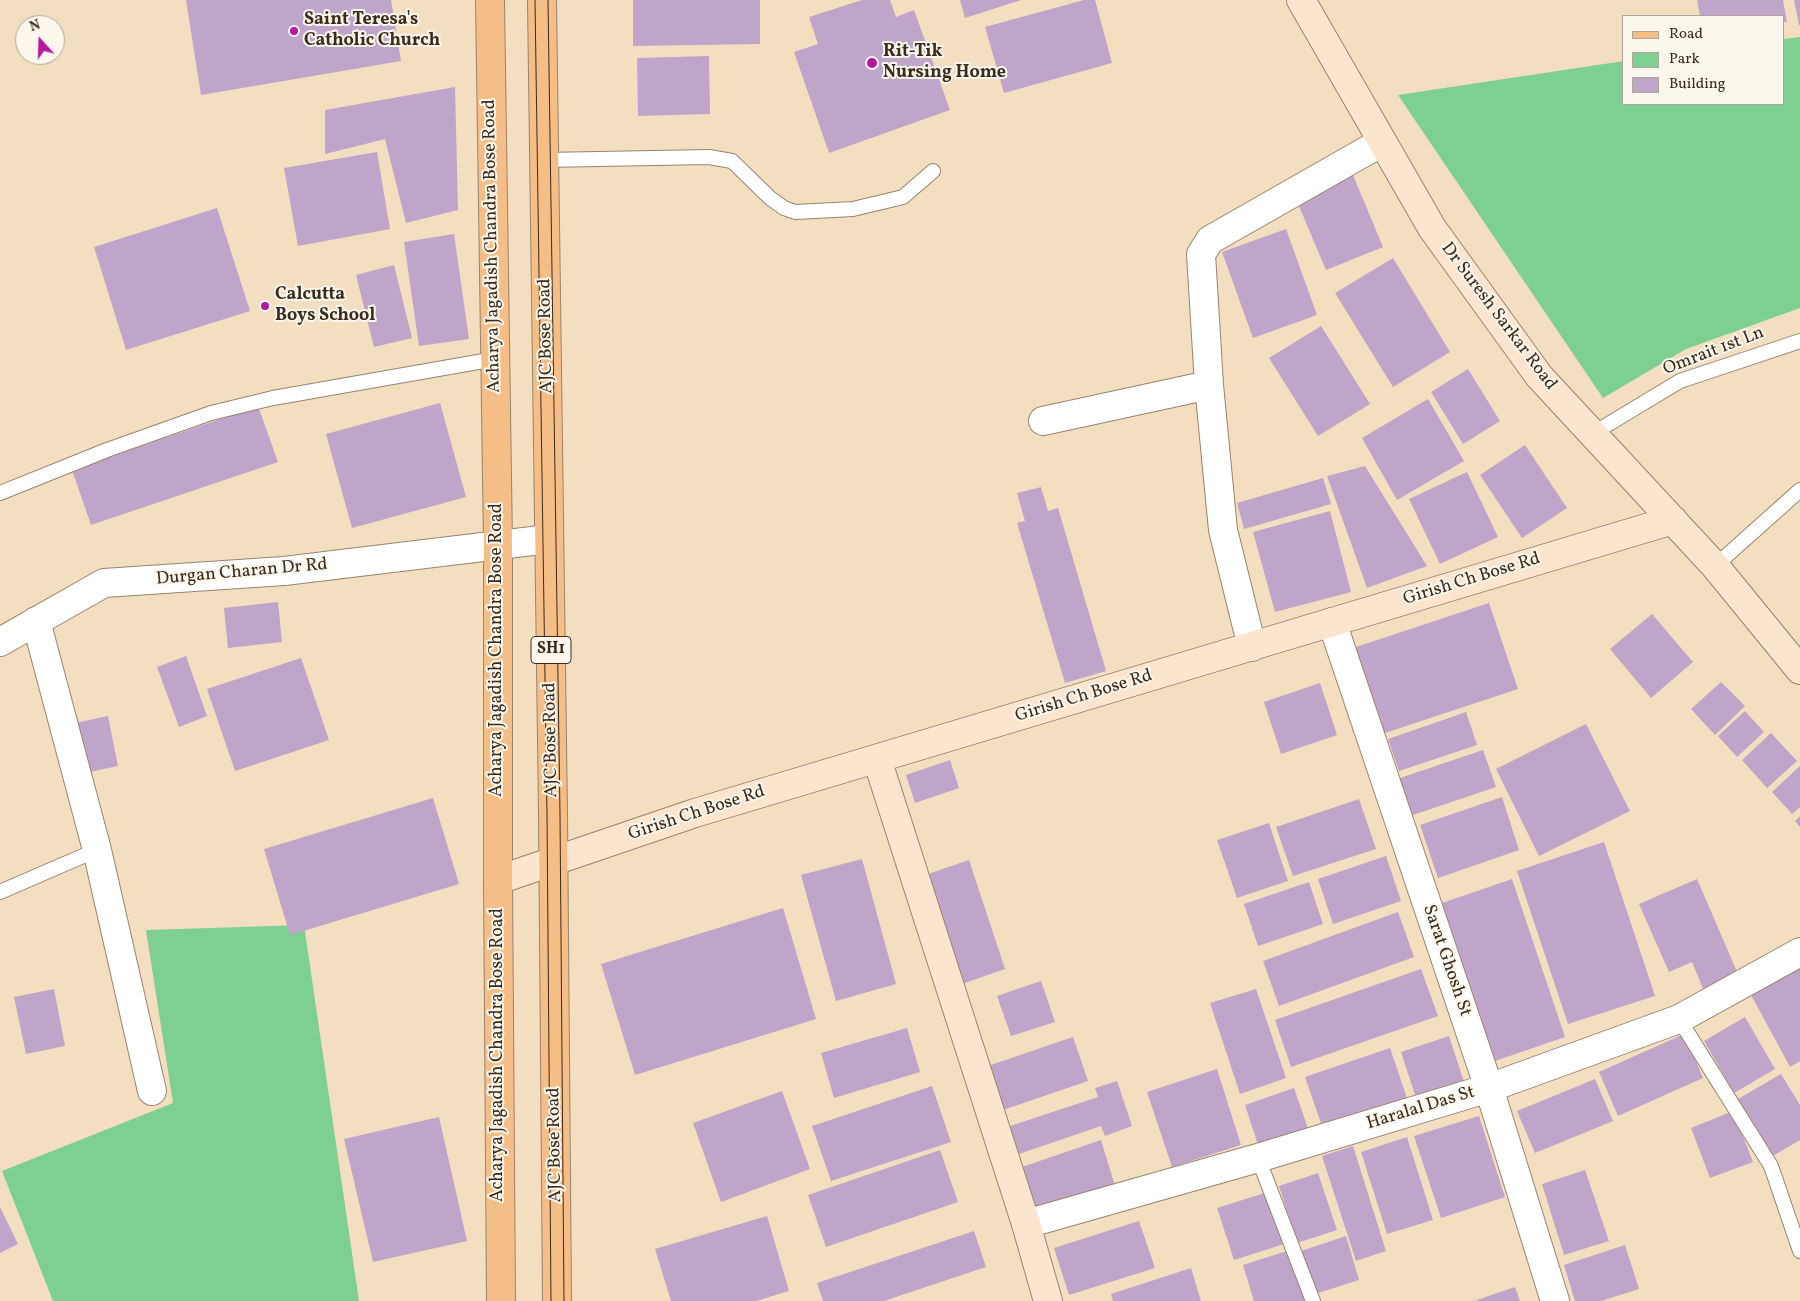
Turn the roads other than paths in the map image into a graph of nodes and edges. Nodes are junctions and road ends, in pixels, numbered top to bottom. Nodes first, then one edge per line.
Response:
1 (490, 0) edge
2 (542, 0) edge
3 (1300, 0) edge
4 (1382, 142) junction
5 (544, 160) junction
6 (933, 171) dead end
7 (1800, 341) edge
8 (495, 359) junction
9 (1209, 385) junction
10 (1043, 421) dead end
11 (1592, 434) junction
12 (1800, 490) edge
13 (0, 493) edge
14 (1673, 520) junction
15 (549, 539) junction
16 (498, 545) junction
17 (1715, 566) junction
18 (36, 621) junction
19 (1332, 622) junction
20 (0, 642) edge
21 (1252, 647) junction
22 (1800, 670) edge
23 (876, 759) junction
24 (97, 850) junction
25 (552, 862) junction
26 (498, 880) junction
27 (0, 892) edge
28 (1800, 952) edge
29 (1679, 1019) junction
30 (1489, 1088) junction
31 (152, 1091) dead end
32 (1258, 1158) junction
33 (1026, 1224) junction
34 (1800, 1251) edge
35 (500, 1301) edge
36 (557, 1301) edge
37 (1048, 1301) edge
38 (1313, 1301) edge
39 (1555, 1301) edge

1 - 8 main road, Acharya Jagadish Chandra Bose Road
2 - 5 main road, AJC Bose Road / SH1
3 - 4 street, Dr Suresh Sarkar Road
4 - 9 street
4 - 11 street, Dr Suresh Sarkar Road
5 - 6 lane
5 - 15 main road, AJC Bose Road / SH1
7 - 11 lane, Omrait 1st Ln
8 - 13 lane
8 - 16 main road, Acharya Jagadish Chandra Bose Road
9 - 10 street
9 - 21 street
11 - 14 street, Dr Suresh Sarkar Road
12 - 17 lane
14 - 17 street, Dr Suresh Sarkar Road
14 - 19 street, Girish Ch Bose Rd
15 - 16 street, Durgan Charan Dr Rd
15 - 25 main road, AJC Bose Road / SH1
16 - 18 street, Durgan Charan Dr Rd
16 - 26 main road, Acharya Jagadish Chandra Bose Road
17 - 22 street, Dr Suresh Sarkar Road
18 - 20 street, Durgan Charan Dr Rd
18 - 24 street
19 - 21 street, Girish Ch Bose Rd
19 - 30 street, Sarat Ghosh St
21 - 23 street, Girish Ch Bose Rd
23 - 25 street, Girish Ch Bose Rd
23 - 33 street
24 - 27 lane
24 - 31 street
25 - 26 street, Girish Ch Bose Rd
25 - 36 main road, AJC Bose Road / SH1
26 - 35 main road, Acharya Jagadish Chandra Bose Road
28 - 29 street, Haralal Das St
29 - 30 street, Haralal Das St
29 - 34 lane
30 - 32 street, Haralal Das St
30 - 39 street, Sarat Ghosh St
32 - 33 street, Haralal Das St
32 - 38 lane
33 - 37 street

